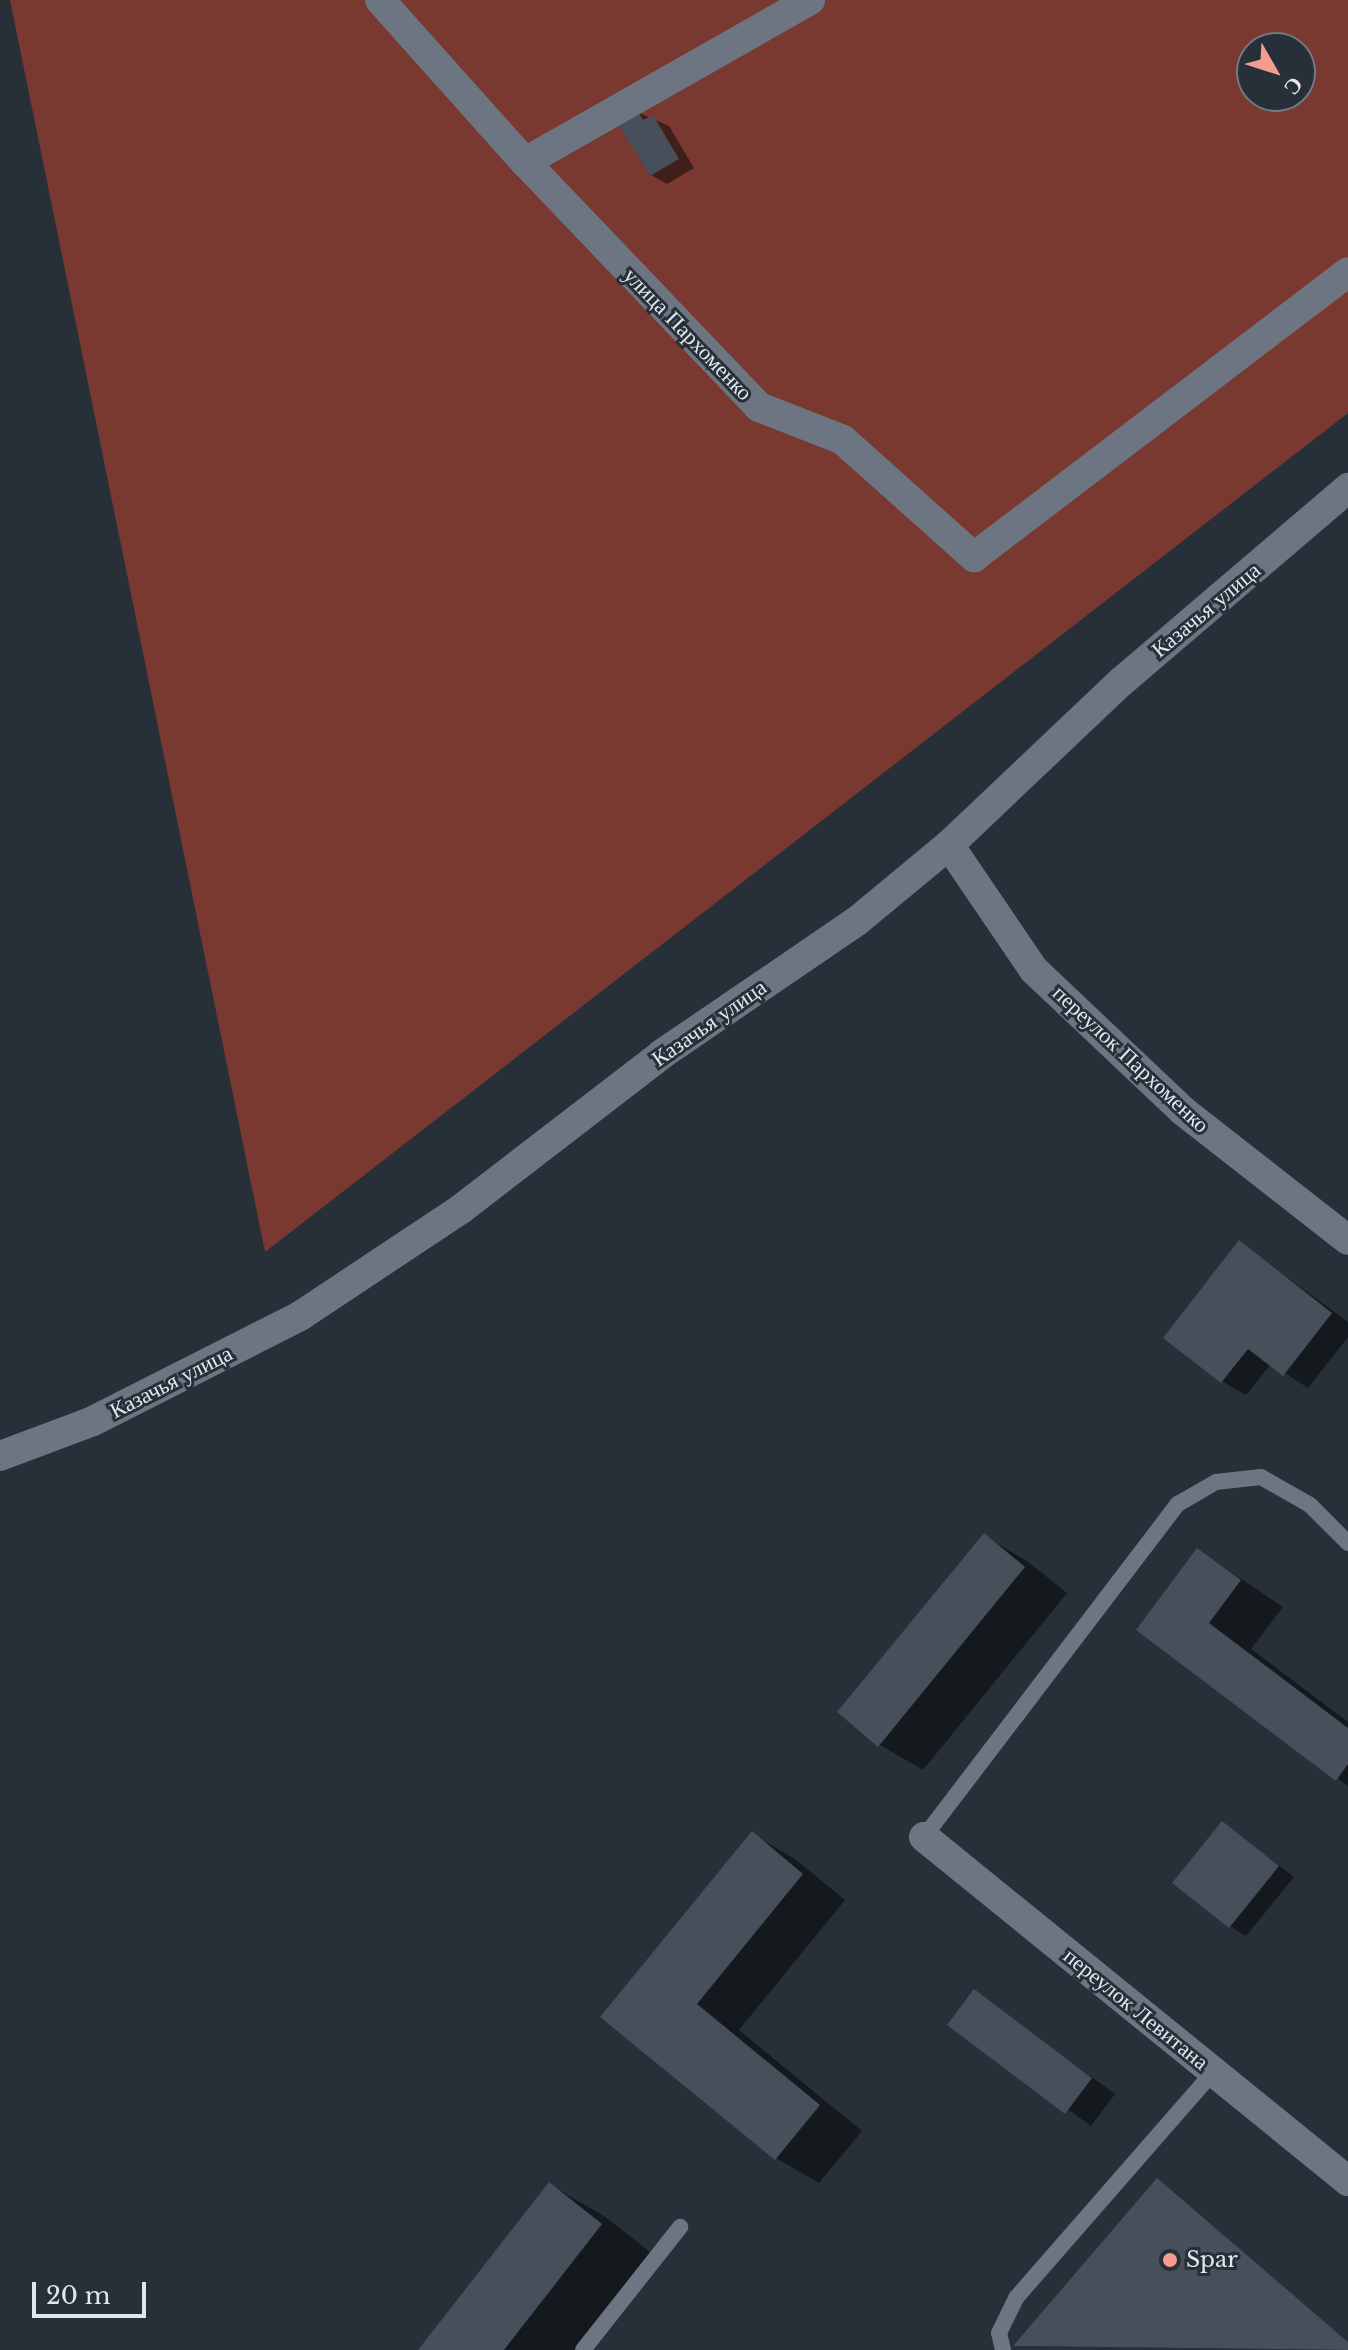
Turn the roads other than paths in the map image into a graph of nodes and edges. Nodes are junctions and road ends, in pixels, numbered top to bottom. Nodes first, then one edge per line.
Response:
1 (380, 0) edge
2 (810, 0) edge
3 (525, 162) junction
4 (1348, 272) edge
5 (1348, 488) edge
6 (949, 845) junction
7 (1348, 1240) edge
8 (0, 1456) edge
9 (1348, 1543) edge
10 (924, 1837) joint
11 (1213, 2072) junction
12 (1348, 2181) edge
13 (680, 2227) dead end
14 (583, 2350) edge
15 (1003, 2350) edge

1 - 3 street, улица Пархоменко
2 - 3 street
3 - 4 street, улица Пархоменко
5 - 6 street, Казачья улица
6 - 7 street, переулок Пархоменко
6 - 8 street, Казачья улица
9 - 10 lane
10 - 11 street, переулок Левитана
11 - 12 street, переулок Левитана
11 - 15 lane
13 - 14 lane

